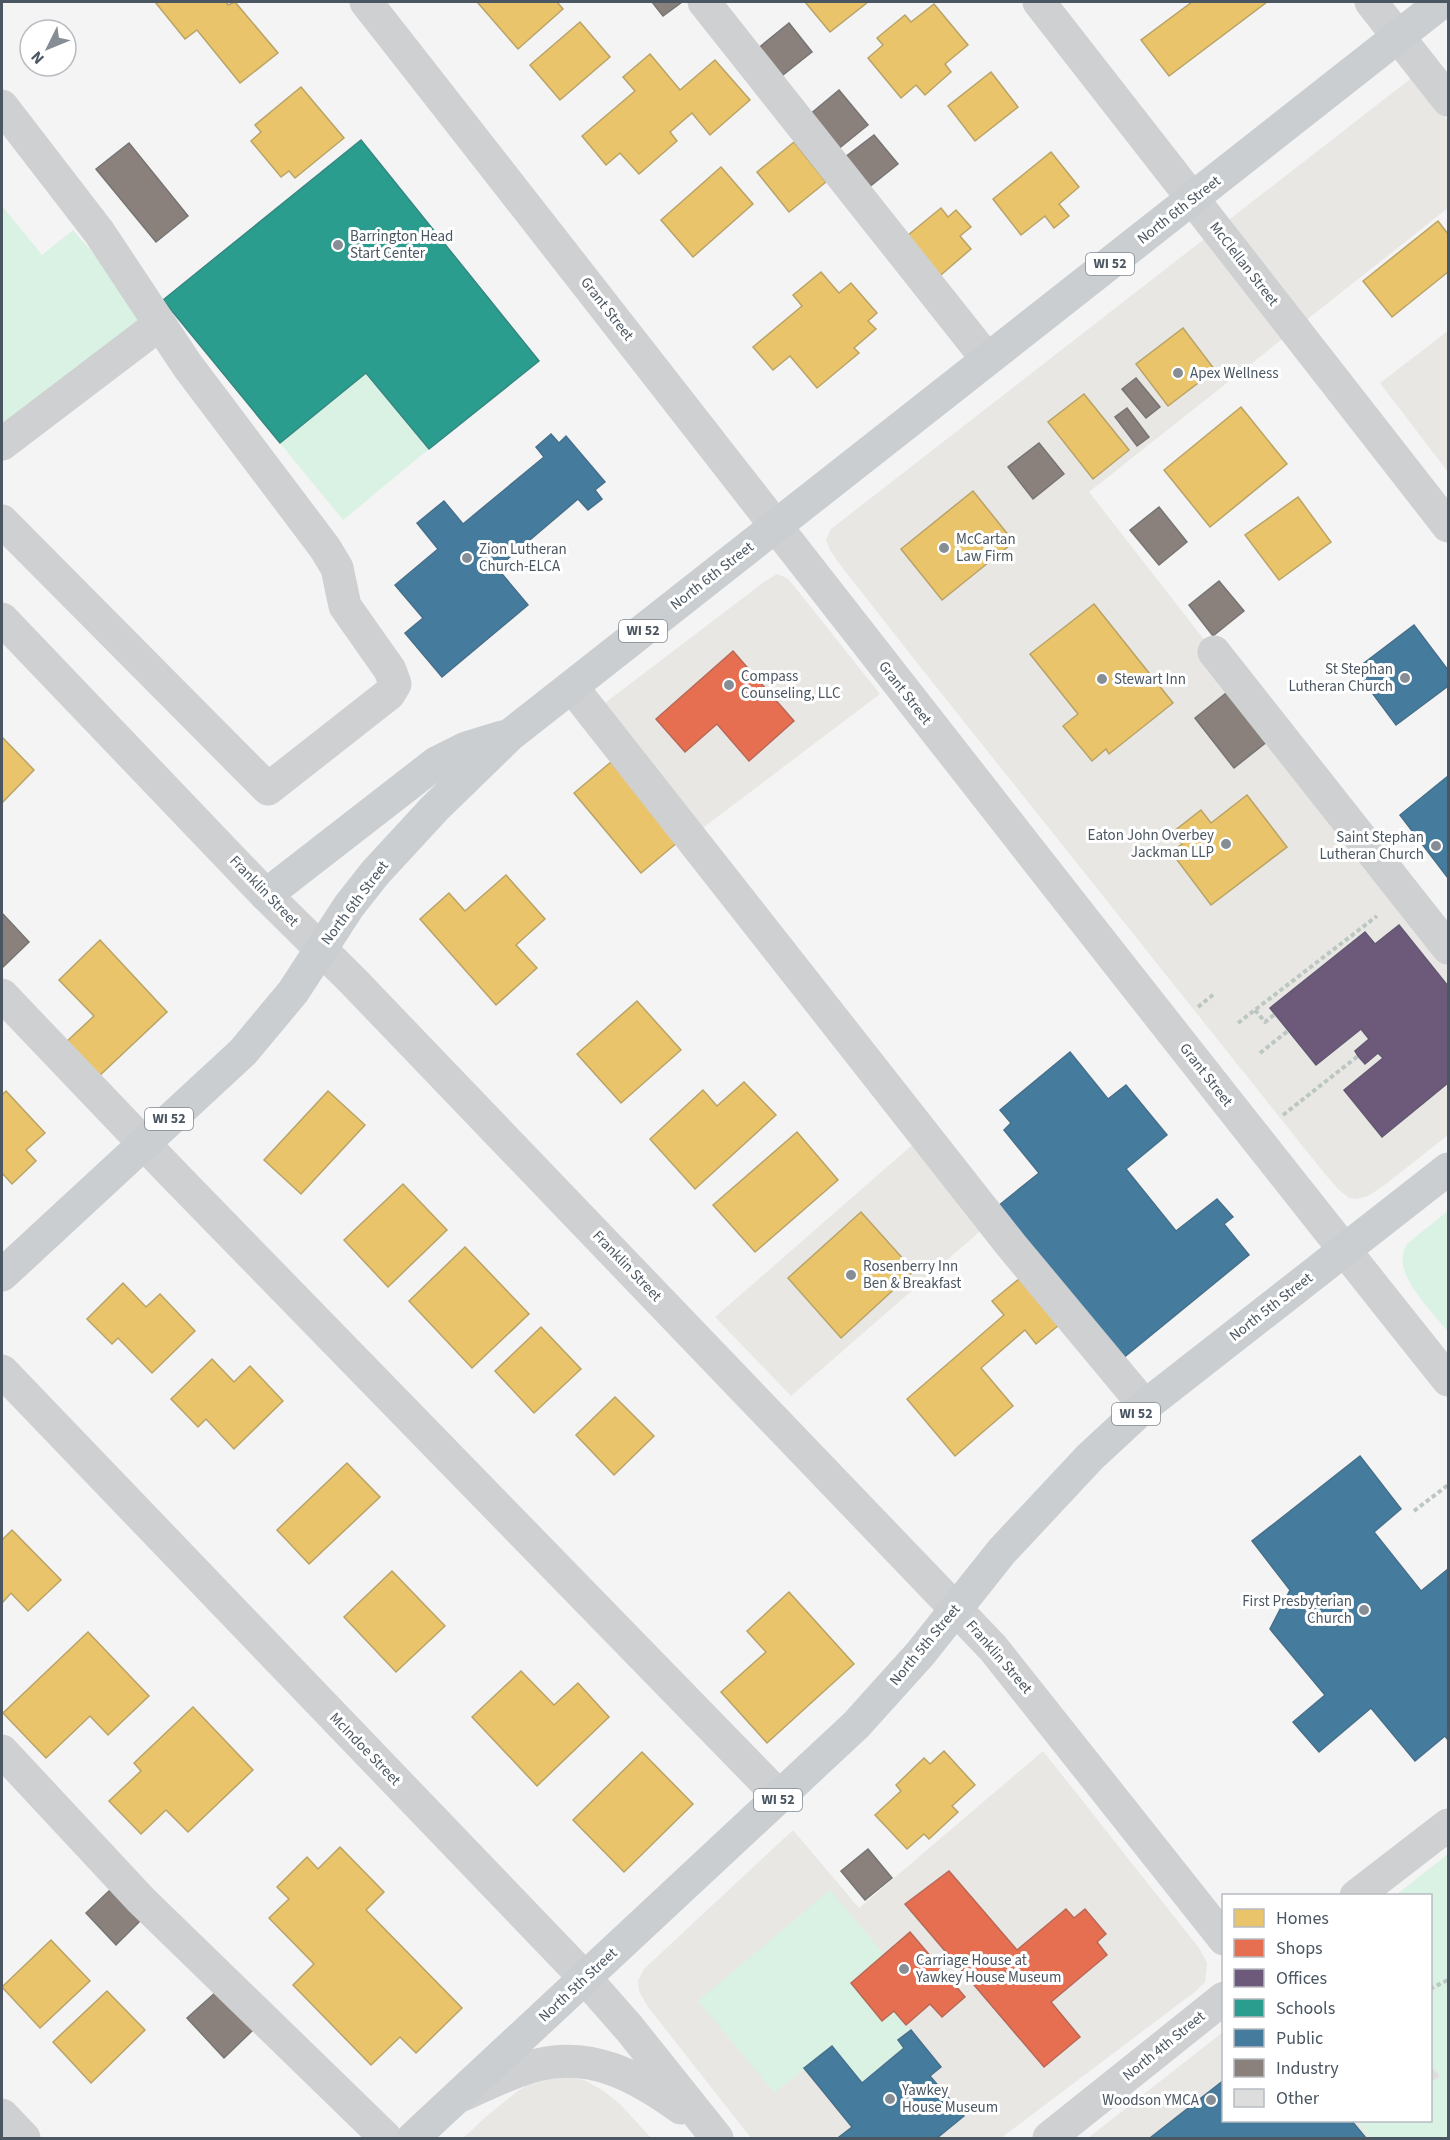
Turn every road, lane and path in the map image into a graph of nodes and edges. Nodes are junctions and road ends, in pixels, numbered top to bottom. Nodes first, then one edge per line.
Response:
1 (366, 2) edge
2 (704, 2) edge
3 (1039, 2) edge
4 (1371, 2) edge
5 (1442, 2) edge
6 (1398, 37) junction
7 (1449, 100) edge
8 (2, 106) edge
9 (1193, 199) junction
10 (160, 324) junction
11 (987, 359) junction
12 (2, 444) edge
13 (2, 520) edge
14 (777, 526) junction
15 (1449, 526) edge
16 (2, 619) edge
17 (1214, 652) dead end
18 (572, 687) junction
19 (510, 735) junction
20 (266, 895) junction
21 (1379, 914) dead end
22 (1343, 942) junction
23 (1347, 946) dead end
24 (1449, 948) edge
25 (321, 949) junction
26 (2, 995) edge
27 (1255, 1010) junction
28 (1275, 1014) dead end
29 (1238, 1023) dead end
30 (1288, 1030) dead end
31 (1260, 1053) dead end
32 (1358, 1056) dead end
33 (1280, 1117) dead end
34 (143, 1143) junction
35 (1449, 1169) edge
36 (1344, 1250) junction
37 (2, 1275) edge
38 (2, 1371) edge
39 (1449, 1380) edge
40 (1145, 1406) junction
41 (1449, 1485) edge
42 (1414, 1511) dead end
43 (956, 1608) junction
44 (2, 1750) edge
45 (780, 1797) junction
46 (1449, 1825) edge
47 (1359, 1894) edge
48 (1222, 1936) edge
49 (585, 1978) junction
50 (1449, 1980) edge
51 (1432, 1988) edge
52 (1222, 2000) edge
53 (457, 2098) junction
54 (2, 2115) edge
55 (712, 2132) edge
56 (24, 2139) edge
57 (386, 2139) edge
58 (413, 2139) edge
59 (1049, 2139) edge

1 - 14 street, Grant Street
2 - 11 street
3 - 9 street, McClellan Street
4 - 6 street
5 - 6 main road, North 6th Street / WI 52
6 - 7 street
6 - 9 main road, North 6th Street / WI 52
8 - 10 street
9 - 11 main road, North 6th Street / WI 52
9 - 15 street, McClellan Street
10 - 12 street
10 - 13 street
11 - 14 main road, North 6th Street / WI 52
14 - 18 main road, North 6th Street / WI 52
14 - 36 street, Grant Street
16 - 20 street, Franklin Street
17 - 24 street
18 - 19 main road, North 6th Street / WI 52
18 - 40 street
19 - 20 main road
19 - 25 main road, North 6th Street / WI 52
20 - 25 street, Franklin Street
21 - 22 path
22 - 23 path
22 - 27 path
25 - 34 main road, North 6th Street / WI 52
25 - 43 street, Franklin Street
26 - 34 street
27 - 28 path
27 - 29 path
30 - 31 path
32 - 33 path
34 - 37 main road, North 6th Street / WI 52
34 - 45 street
35 - 36 main road, North 5th Street / WI 52
36 - 39 street, Grant Street
36 - 40 main road, North 5th Street / WI 52
38 - 49 street, McIndoe Street
40 - 43 main road, North 5th Street / WI 52
41 - 42 path
43 - 45 main road, North 5th Street / WI 52
43 - 48 street, Franklin Street
44 - 57 street
45 - 49 main road, North 5th Street / WI 52
46 - 47 street
49 - 53 main road, North 5th Street / WI 52
49 - 55 street, McIndoe Street
50 - 51 path
52 - 59 street, North 4th Street
53 - 55 street
53 - 58 main road, North 5th Street / WI 52
54 - 56 street

